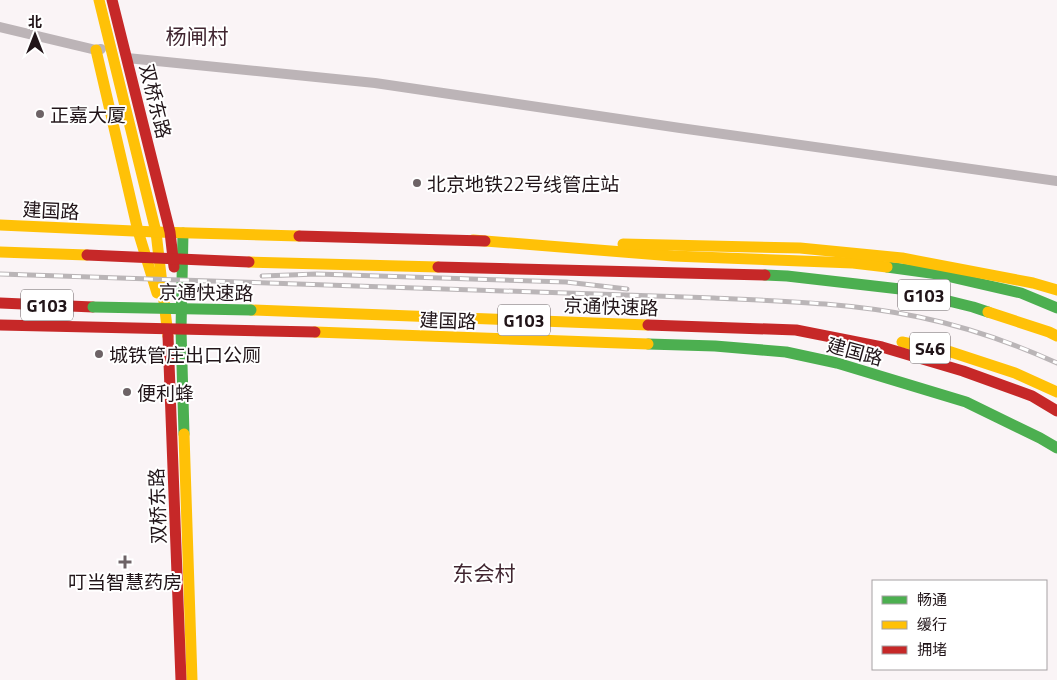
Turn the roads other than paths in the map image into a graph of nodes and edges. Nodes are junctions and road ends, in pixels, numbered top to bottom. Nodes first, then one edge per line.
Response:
1 (99, 0) edge
2 (112, 0) edge
3 (0, 27) edge
4 (112, 48) junction
5 (96, 50) junction
6 (127, 58) junction
7 (1057, 181) edge
8 (0, 225) edge
9 (138, 231) junction
10 (156, 232) junction
11 (170, 232) junction
12 (183, 233) junction
13 (472, 240) junction
14 (0, 252) edge
15 (787, 276) junction
16 (931, 285) dead end
17 (950, 288) dead end
18 (1057, 290) edge
19 (0, 303) edge
20 (1057, 309) edge
21 (0, 325) edge
22 (168, 330) junction
23 (181, 330) junction
24 (796, 330) junction
25 (1057, 336) edge
26 (1057, 392) edge
27 (1057, 411) edge
28 (1057, 448) edge
29 (181, 680) edge
30 (192, 680) edge

1 - 4 main road, 双桥东路
2 - 6 main road, 双桥东路
3 - 5 street
4 - 5 street
4 - 10 main road, 双桥东路
5 - 9 main road, 双桥东路
6 - 7 street
6 - 11 main road, 双桥东路
8 - 9 main road, 建国路
9 - 10 main road, 建国路
9 - 22 main road, 双桥东路
10 - 11 main road, 建国路
10 - 22 main road, 双桥东路
11 - 12 main road, 建国路
11 - 23 main road, 双桥东路
12 - 13 main road, 建国路
12 - 23 main road, 双桥东路
13 - 18 main road, 建国路
13 - 20 main road
14 - 15 main road, 京通快速路 / G103, bridge
15 - 16 main road
15 - 25 main road, 京通快速路 / G103
17 - 20 main road
19 - 24 main road, 京通快速路 / G103, bridge
21 - 22 main road, 建国路
22 - 23 main road, 建国路
22 - 29 main road, 双桥东路
23 - 28 main road, 建国路
23 - 30 main road, 双桥东路
24 - 26 main road, S46
24 - 27 main road, 京通快速路 / G103

